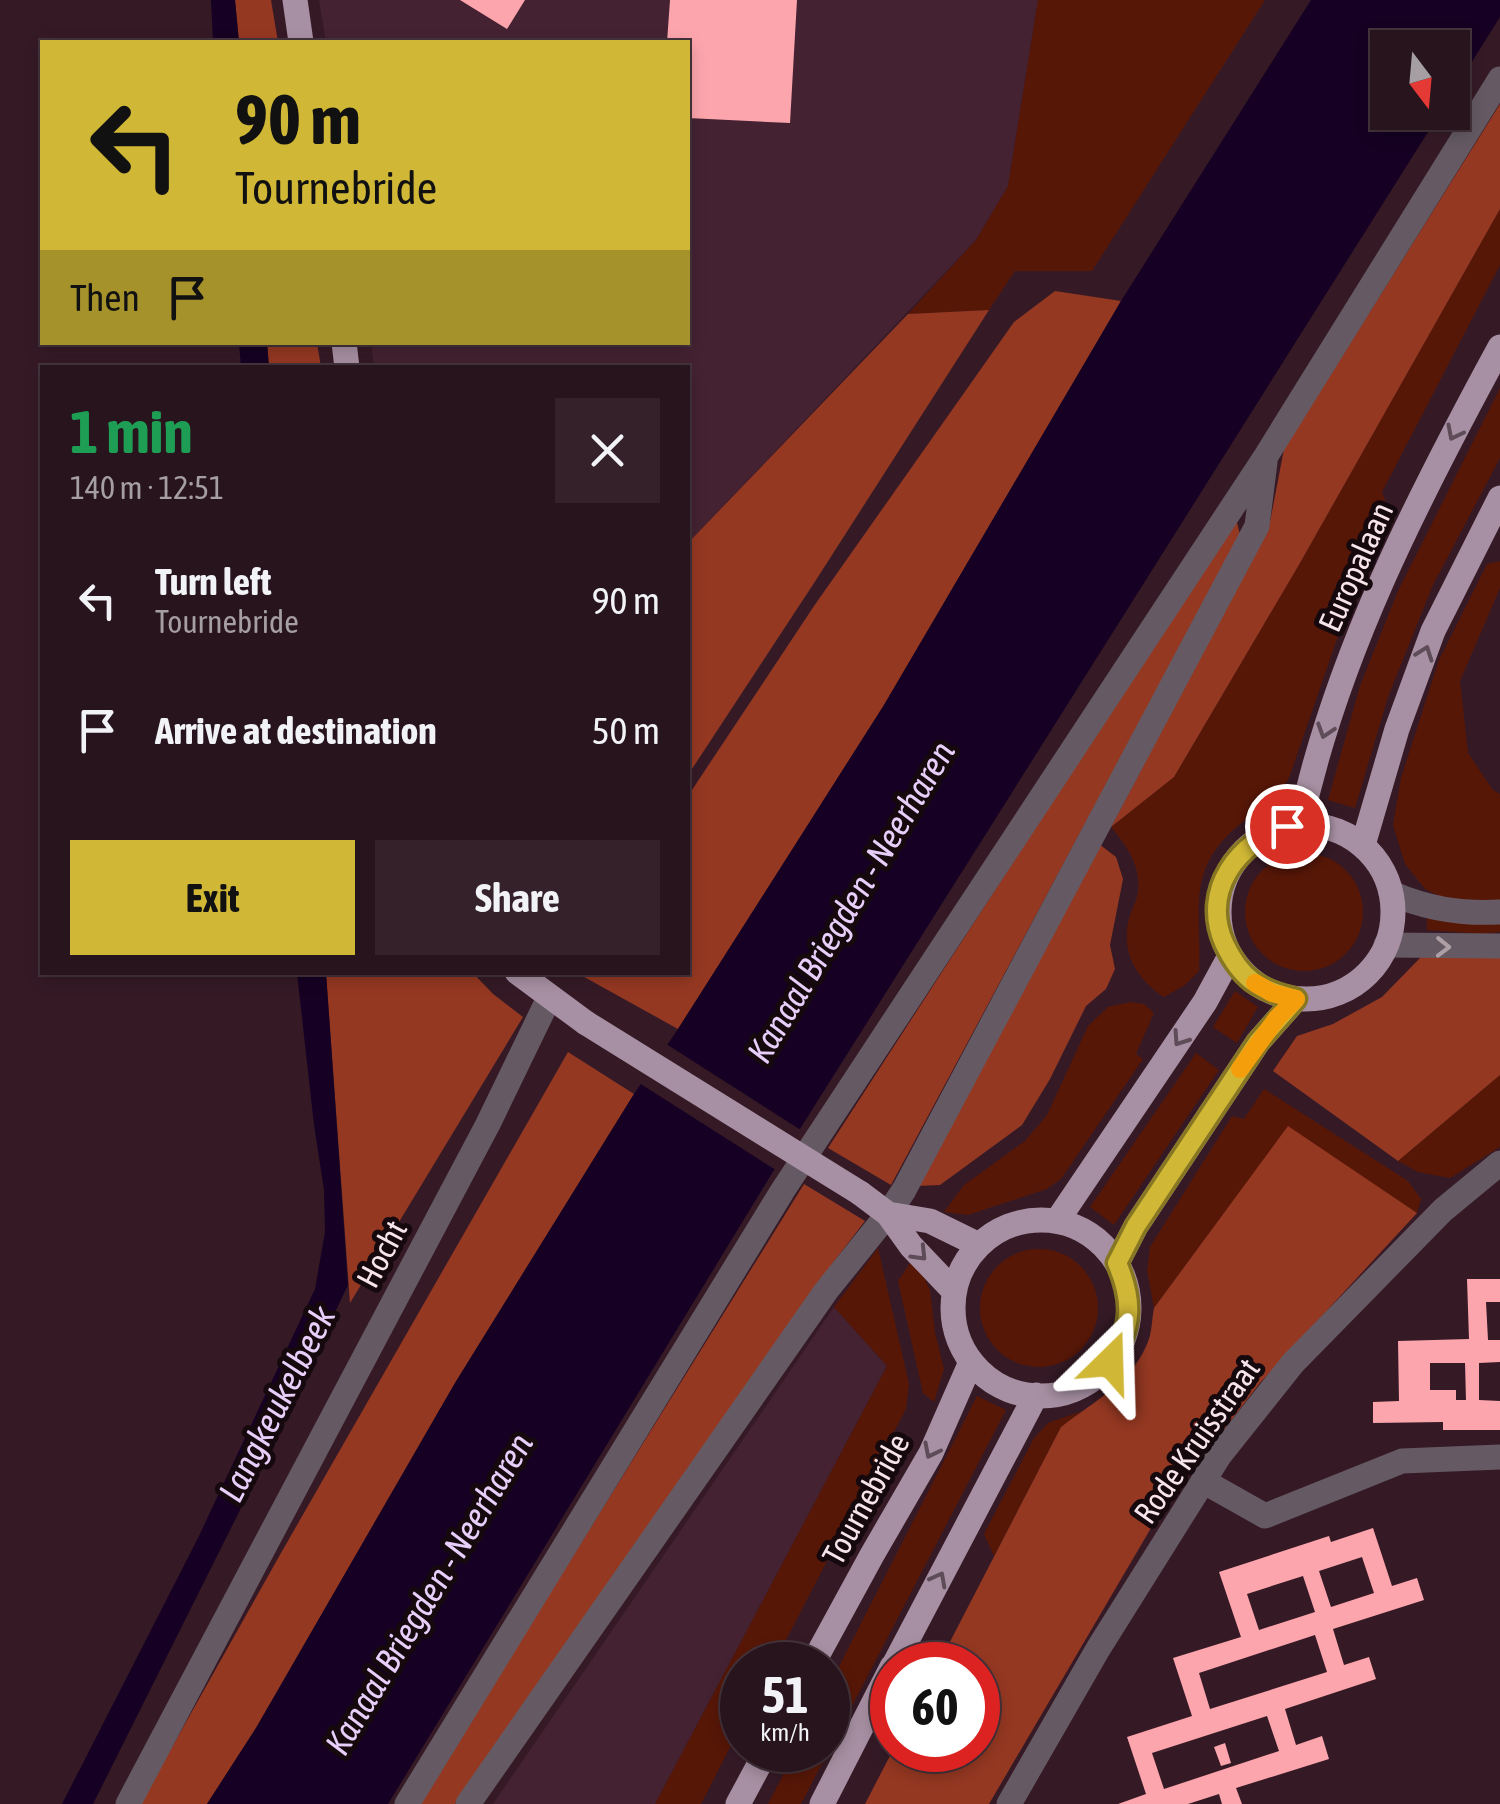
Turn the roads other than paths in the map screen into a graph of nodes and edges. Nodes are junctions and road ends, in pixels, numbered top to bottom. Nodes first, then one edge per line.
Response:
1 (295, 0) edge
2 (301, 40) edge
3 (1500, 79) edge
4 (1500, 347) edge
5 (1266, 456) junction
6 (1500, 498) edge
7 (1300, 825) junction
8 (1363, 845) junction
9 (1391, 894) junction
10 (1500, 912) edge
11 (1386, 946) junction
12 (1500, 946) edge
13 (1230, 956) junction
14 (521, 975) edge
15 (549, 998) junction
16 (1296, 999) junction
17 (1500, 1164) edge
18 (888, 1214) junction
19 (1058, 1221) junction
20 (978, 1245) junction
21 (1117, 1263) junction
22 (954, 1292) junction
23 (971, 1362) junction
24 (1036, 1396) junction
25 (1500, 1457) edge
26 (1203, 1480) junction
27 (825, 1642) edge
28 (906, 1642) edge
29 (870, 1711) edge
30 (755, 1772) edge
31 (128, 1804) edge
32 (408, 1804) edge
33 (468, 1804) edge
34 (738, 1804) edge
35 (822, 1804) edge
36 (1009, 1804) edge

1 - 2 main road
3 - 5 street
4 -> 7 main road, Europalaan
5 - 18 street
5 - 32 street
8 -> 6 main road
7 - 8 main road
7 - 13 main road
8 - 9 main road
9 - 10 street
9 - 11 main road
11 -> 12 street
11 - 16 main road
13 - 16 main road
13 -> 19 main road
14 - 15 main road
15 - 18 main road, bridge
15 - 31 street, Hocht
16 - 21 main road
17 - 26 street, Rode Kruisstraat
18 - 20 main road
18 -> 22 main road
18 - 33 street
19 - 20 main road
19 - 21 main road
20 - 22 main road
21 - 24 main road
22 - 23 main road
23 - 24 main road
23 -> 27 main road, Tournebride
28 -> 24 main road
25 - 26 street
26 - 36 street, Rode Kruisstraat
29 - 35 main road
30 - 34 main road

